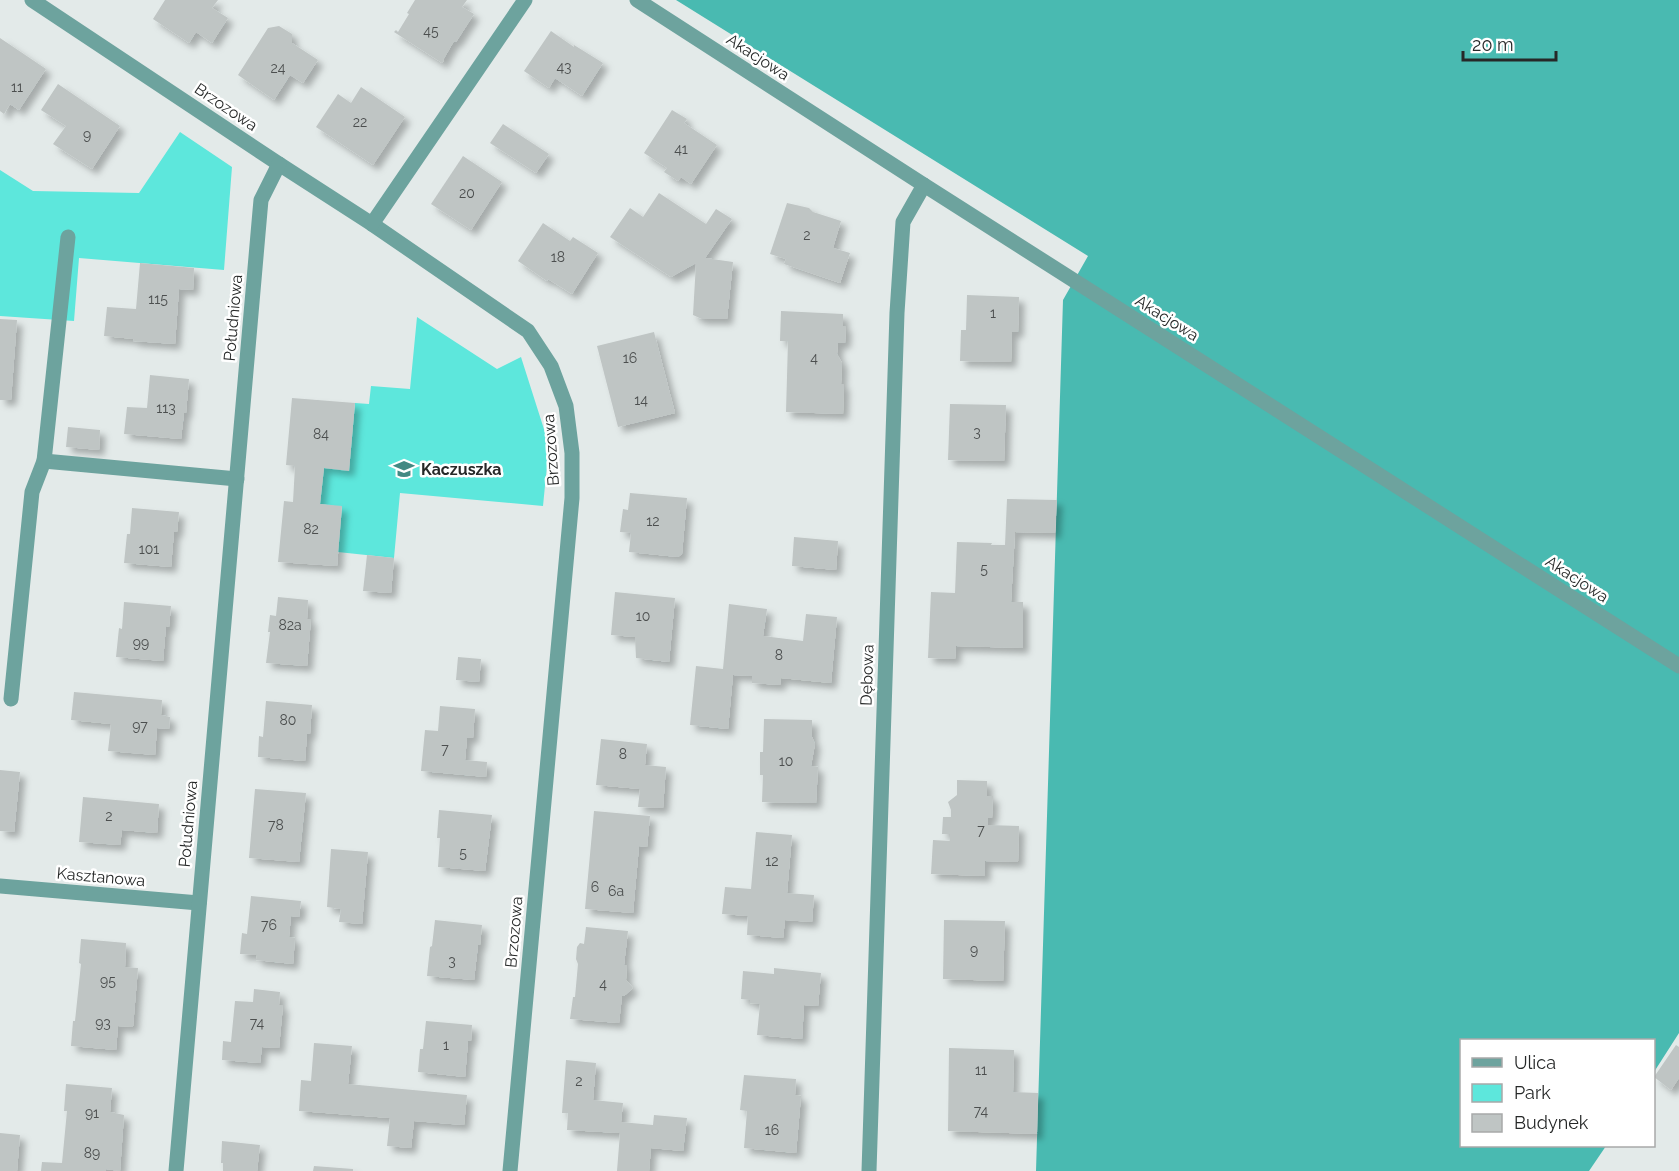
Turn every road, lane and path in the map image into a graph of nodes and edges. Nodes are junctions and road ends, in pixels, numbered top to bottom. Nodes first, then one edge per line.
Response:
1 (32, 0) edge
2 (525, 0) edge
3 (637, 0) edge
4 (279, 164) junction
5 (924, 186) junction
6 (372, 224) junction
7 (68, 237) dead end
8 (44, 461) junction
9 (237, 480) junction
10 (1679, 666) edge
11 (11, 699) dead end
12 (0, 886) edge
13 (199, 903) junction
14 (176, 1171) edge
15 (510, 1171) edge
16 (869, 1171) edge

1 - 4 street, Brzozowa
2 - 6 street
3 - 5 street, Akacjowa
4 - 6 street, Brzozowa
4 - 9 street, Południowa
5 - 10 street, Akacjowa
5 - 16 street, Dębowa
6 - 15 street, Brzozowa
7 - 8 street
8 - 9 street
8 - 11 street
9 - 13 street, Południowa
12 - 13 street, Kasztanowa
13 - 14 street, Południowa

